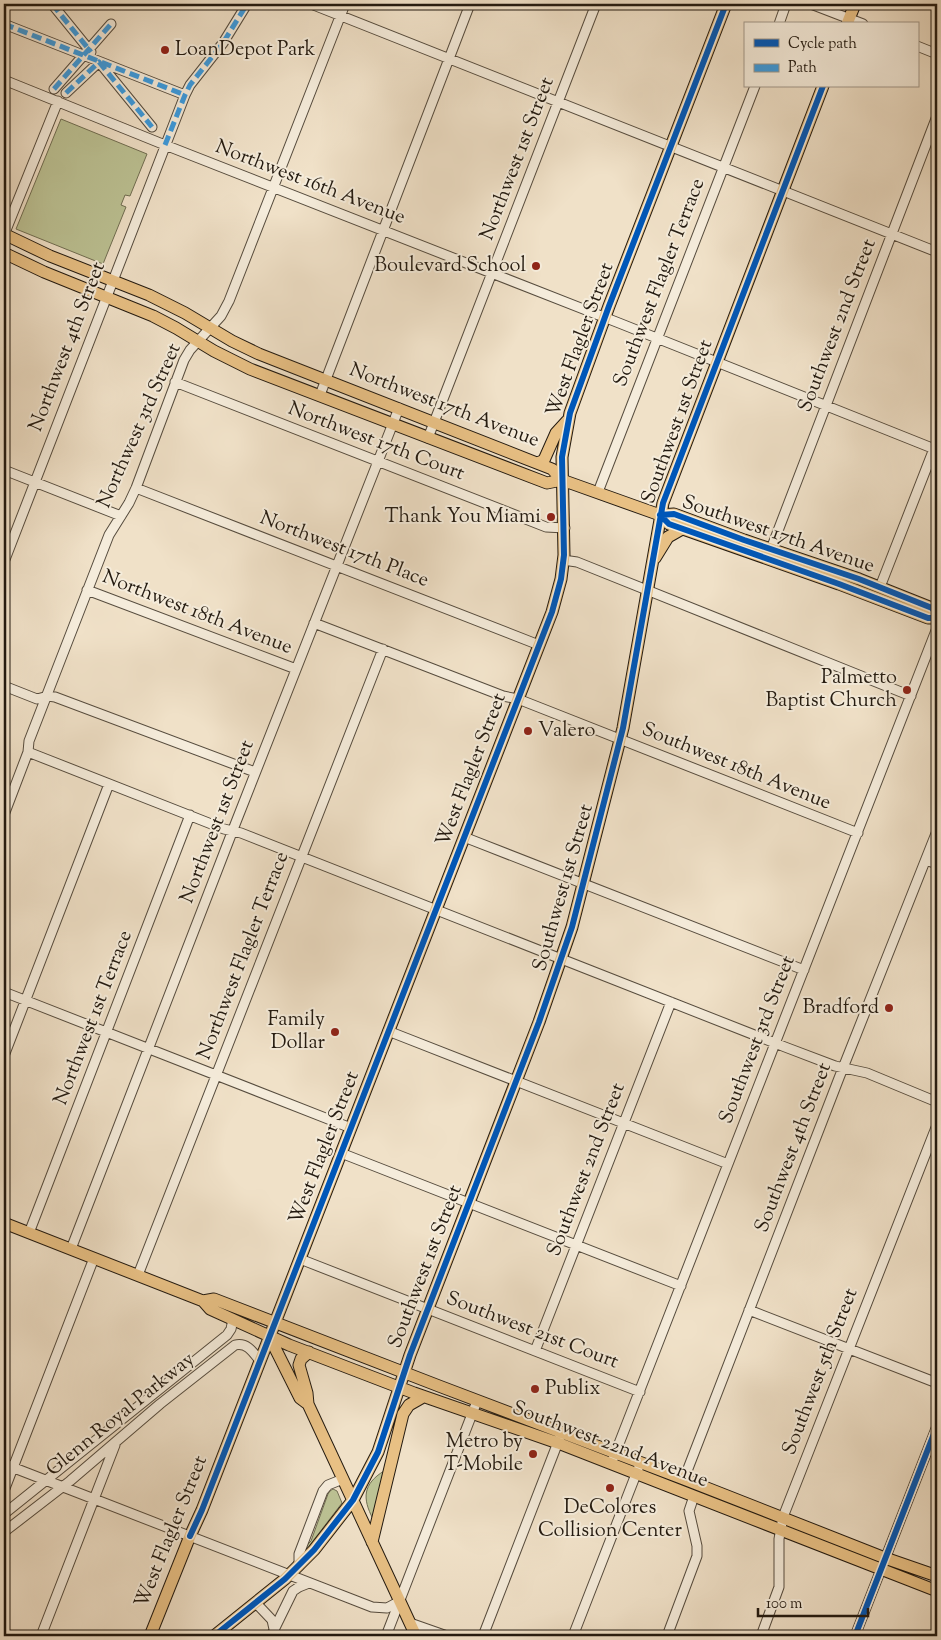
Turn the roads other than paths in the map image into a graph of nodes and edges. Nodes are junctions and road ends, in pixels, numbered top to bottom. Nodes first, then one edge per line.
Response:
1 (52, 4) edge
2 (247, 4) edge
3 (311, 4) edge
4 (345, 4) edge
5 (470, 4) edge
6 (596, 4) edge
7 (726, 4) edge
8 (786, 4) edge
9 (810, 4) edge
10 (854, 4) edge
11 (340, 16) junction
12 (848, 21) edge
13 (780, 22) edge
14 (4, 24) edge
15 (111, 24) dead end
16 (918, 46) edge
17 (86, 52) junction
18 (937, 54) edge
19 (450, 59) junction
20 (99, 62) junction
21 (4, 80) edge
22 (754, 88) edge
23 (822, 88) edge
24 (54, 89) dead end
25 (66, 94) dead end
26 (185, 94) junction
27 (58, 101) junction
28 (558, 102) junction
29 (937, 116) edge
30 (152, 127) dead end
31 (165, 145) junction
32 (671, 146) junction
33 (723, 168) junction
34 (274, 188) junction
35 (782, 191) junction
36 (383, 231) junction
37 (4, 234) edge
38 (893, 235) junction
39 (937, 252) edge
40 (4, 253) edge
41 (492, 274) junction
42 (112, 280) junction
43 (106, 297) junction
44 (605, 318) junction
45 (210, 328) junction
46 (657, 339) junction
47 (198, 341) junction
48 (716, 363) junction
49 (326, 380) junction
50 (175, 382) junction
51 (320, 396) junction
52 (826, 406) junction
53 (399, 408) junction
54 (567, 421) junction
55 (435, 422) junction
56 (393, 424) junction
57 (428, 438) junction
58 (936, 446) edge
59 (378, 461) junction
60 (538, 463) junction
61 (4, 470) edge
62 (562, 480) junction
63 (34, 482) junction
64 (136, 488) junction
65 (598, 492) junction
66 (660, 514) junction
67 (121, 516) junction
68 (565, 528) junction
69 (682, 529) junction
70 (771, 549) junction
71 (563, 560) junction
72 (774, 561) junction
73 (4, 562) edge
74 (652, 562) junction
75 (337, 566) junction
76 (880, 588) junction
77 (86, 590) junction
78 (648, 591) junction
79 (865, 593) junction
80 (937, 616) edge
81 (314, 623) junction
82 (937, 628) edge
83 (539, 645) junction
84 (383, 650) junction
85 (296, 669) junction
86 (4, 686) edge
87 (911, 696) junction
88 (46, 697) junction
89 (518, 699) junction
90 (621, 740) junction
91 (28, 752) junction
92 (255, 772) junction
93 (109, 784) junction
94 (4, 815) edge
95 (190, 815) junction
96 (233, 831) junction
97 (937, 831) edge
98 (858, 833) junction
99 (464, 837) junction
100 (302, 857) junction
101 (926, 860) junction
102 (937, 864) edge
103 (584, 883) junction
104 (435, 909) junction
105 (561, 960) junction
106 (804, 970) junction
107 (4, 992) edge
108 (25, 1001) junction
109 (671, 1002) junction
110 (388, 1031) junction
111 (107, 1032) junction
112 (775, 1044) junction
113 (148, 1049) junction
114 (4, 1056) edge
115 (844, 1068) junction
116 (216, 1076) junction
117 (516, 1081) junction
118 (937, 1102) edge
119 (624, 1123) junction
120 (937, 1125) edge
121 (350, 1128) junction
122 (341, 1153) junction
123 (728, 1164) junction
124 (469, 1203) junction
125 (4, 1223) edge
126 (29, 1232) junction
127 (576, 1245) junction
128 (71, 1249) junction
129 (94, 1258) junction
130 (300, 1259) junction
131 (138, 1276) junction
132 (681, 1286) junction
133 (203, 1301) junction
134 (428, 1309) junction
135 (749, 1310) junction
136 (233, 1319) junction
137 (275, 1322) junction
138 (269, 1336) junction
139 (849, 1349) junction
140 (535, 1351) junction
141 (309, 1352) junction
142 (260, 1361) junction
143 (404, 1372) junction
144 (937, 1383) edge
145 (399, 1387) junction
146 (640, 1392) junction
147 (423, 1397) junction
148 (477, 1401) junction
149 (308, 1404) junction
150 (473, 1413) junction
151 (937, 1426) edge
152 (560, 1438) junction
153 (116, 1442) junction
154 (616, 1453) junction
155 (392, 1454) junction
156 (640, 1462) junction
157 (4, 1464) edge
158 (611, 1464) junction
159 (13, 1467) junction
160 (636, 1474) junction
161 (343, 1479) junction
162 (684, 1479) junction
163 (46, 1480) junction
164 (364, 1480) junction
165 (63, 1486) junction
166 (4, 1491) edge
167 (694, 1496) junction
168 (94, 1499) junction
169 (353, 1500) junction
170 (4, 1514) edge
171 (782, 1518) junction
172 (779, 1529) junction
173 (4, 1532) edge
174 (190, 1536) junction
175 (372, 1542) junction
176 (885, 1558) junction
177 (299, 1566) junction
178 (881, 1570) junction
179 (290, 1576) junction
180 (937, 1576) edge
181 (309, 1583) junction
182 (937, 1591) edge
183 (400, 1601) junction
184 (256, 1603) junction
185 (410, 1623) junction
186 (273, 1632) edge
187 (41, 1636) edge
188 (150, 1636) edge
189 (158, 1636) edge
190 (214, 1636) edge
191 (386, 1636) edge
192 (416, 1636) edge
193 (447, 1636) edge
194 (483, 1636) edge
195 (574, 1636) edge
196 (667, 1636) edge
197 (761, 1636) edge
198 (856, 1636) edge

1 - 17 street
2 - 26 street, Northwest 4th Street
3 - 11 street
4 - 11 street, Northwest 3rd Street
5 - 19 street
6 - 28 street, Northwest 1st Street
7 - 32 main road, West Flagler Street
8 - 13 street
9 - 12 street
10 - 12 main road
11 - 19 street
11 - 34 street, Northwest 3rd Street
14 - 17 street
15 - 17 street
16 - 18 street
17 - 20 street
17 - 24 street
19 - 28 street
19 - 36 street
20 - 25 street
20 - 26 street
20 - 30 street
21 - 27 street, Northwest 16th Avenue
22 - 33 street, Southwest Flagler Terrace
23 - 35 main road, Southwest 1st Street
26 - 31 street, Northwest 4th Street
27 - 31 street, Northwest 16th Avenue
27 - 37 street
28 - 32 street
28 - 41 street, Northwest 1st Street
29 - 38 street, Southwest 2nd Street
31 - 34 street, Northwest 16th Avenue
31 - 42 street, Northwest 4th Street
32 - 33 street
32 - 44 main road, West Flagler Street
33 - 35 street
33 - 46 street, Southwest Flagler Terrace
34 - 36 street, Northwest 16th Avenue
34 - 45 street, Northwest 3rd Street
35 - 38 street
35 - 48 main road, Southwest 1st Street
36 - 41 street, Northwest 16th Avenue
36 - 49 street
37 - 42 main road, Northwest 17th Avenue
38 - 39 street
38 - 52 street, Southwest 2nd Street
40 - 43 main road, Northwest 17th Avenue
41 - 44 street, Northwest 16th Avenue
41 - 55 street, Northwest 1st Street
42 - 43 street, Northwest 4th Street
42 - 45 main road, Northwest 17th Avenue
43 - 47 main road, Northwest 17th Avenue
43 - 63 street, Northwest 4th Street
44 - 46 street, Northwest 16th Avenue
44 - 54 main road, West Flagler Street
45 - 47 street, Northwest 3rd Street
45 - 49 main road, Northwest 17th Avenue
46 - 48 street, Northwest 16th Avenue
46 - 65 street, Southwest Flagler Terrace
47 - 50 street, Northwest 3rd Street
47 - 51 main road, Northwest 17th Avenue
48 - 52 street, Northwest 16th Avenue
48 - 66 main road, Southwest 1st Street
49 - 51 street
49 - 53 main road, Northwest 17th Avenue
50 - 59 street, Northwest 17th Court
50 - 64 street, Northwest 3rd Street
51 - 56 main road, Northwest 17th Avenue
52 - 58 street, Northwest 16th Avenue
52 - 70 street, Southwest 2nd Street
53 - 55 main road, Northwest 17th Avenue
53 - 56 street, Northwest 1st Street
54 - 60 main road
54 - 62 main road, West Flagler Street
55 - 57 street, Northwest 1st Street
55 - 60 main road, Northwest 17th Avenue
56 - 57 main road, Northwest 17th Avenue
56 - 59 street, Northwest 1st Street
57 - 62 main road, Northwest 17th Avenue
58 - 76 street
59 - 68 street, Northwest 17th Court
59 - 75 street, Northwest 1st Street
60 - 62 main road, Northwest 17th Avenue
61 - 63 street
62 - 65 main road, Southwest 17th Avenue
62 - 68 main road, West Flagler Street
63 - 67 street
63 - 73 street, Northwest 4th Street
64 - 67 street, Northwest 3rd Street
64 - 75 street, Northwest 17th Place
65 - 66 main road, Southwest 17th Avenue
66 - 69 main road, Southwest 17th Avenue
66 - 70 main road, Southwest 17th Avenue
66 - 74 main road, Southwest 1st Street
67 - 77 street, Northwest 3rd Street
68 - 71 main road, West Flagler Street
69 - 72 main road, Southwest 17th Avenue
69 - 74 main road
70 - 72 main road
70 - 76 main road, Southwest 17th Avenue
71 - 78 street
71 - 83 main road, West Flagler Street
72 - 79 main road, Southwest 17th Avenue
74 - 78 main road, Southwest 1st Street
75 - 81 street, Northwest 1st Street
75 - 83 street, Northwest 17th Place
76 - 79 main road
76 - 80 main road, Southwest 17th Avenue
77 - 85 street, Northwest 18th Avenue
77 - 88 street, Northwest 3rd Street
78 - 87 street
78 - 90 main road, Southwest 1st Street
79 - 80 main road, Southwest 17th Avenue
81 - 84 street, Northwest 18th Avenue
81 - 85 street, Northwest 1st Street
82 - 87 street, Southwest 3rd Street
83 - 89 main road, West Flagler Street
84 - 89 street, Northwest 18th Avenue
84 - 100 street, Northwest Flagler Terrace
85 - 92 street, Northwest 1st Street
86 - 88 street
87 - 98 street, Southwest 3rd Street
88 - 91 street, Northwest 3rd Street
88 - 92 street
89 - 90 street, Southwest 18th Avenue
89 - 99 main road, West Flagler Street
90 - 98 street, Southwest 18th Avenue
90 - 103 main road, Southwest 1st Street
91 - 93 street
91 - 94 street, Northwest 3rd Street
92 - 96 street, Northwest 1st Street
93 - 95 street
93 - 108 street
95 - 96 street
95 - 111 street, Northwest 1st Terrace
96 - 100 street
96 - 113 street, Northwest 1st Street
97 - 101 street, Southwest 4th Street
98 - 106 street, Southwest 3rd Street
99 - 103 street
99 - 104 main road, West Flagler Street
100 - 104 street
100 - 116 street, Northwest Flagler Terrace
101 - 102 street
101 - 115 street, Southwest 4th Street
103 - 105 main road, Southwest 1st Street
103 - 106 street
104 - 105 street
104 - 110 main road, West Flagler Street
105 - 109 street
105 - 117 main road, Southwest 1st Street
106 - 112 street, Southwest 3rd Street
107 - 108 street
108 - 111 street
108 - 114 street
109 - 112 street
109 - 119 street, Southwest 2nd Street
110 - 117 street
110 - 121 main road, West Flagler Street
111 - 113 street
111 - 126 street, Northwest 1st Terrace
112 - 115 street
112 - 123 street, Southwest 3rd Street
113 - 116 street
113 - 128 street, Northwest 1st Street
115 - 118 street
115 - 135 street, Southwest 4th Street
116 - 121 street
116 - 131 street, Northwest Flagler Terrace
117 - 119 street
117 - 124 main road, Southwest 1st Street
119 - 123 street
119 - 127 street, Southwest 2nd Street
120 - 139 street, Southwest 5th Street
121 - 122 main road, West Flagler Street
122 - 124 street
122 - 130 main road, West Flagler Street
123 - 132 street, Southwest 3rd Street
124 - 127 street
124 - 134 main road, Southwest 1st Street
125 - 126 main road
126 - 128 main road
127 - 132 street
127 - 140 street, Southwest 2nd Street
128 - 129 main road
129 - 131 main road
129 - 159 street
130 - 134 street, Southwest 21st Court
130 - 137 main road, West Flagler Street
131 - 133 main road
132 - 146 street, Southwest 3rd Street
133 - 136 main road, Southwest 22nd Avenue
133 - 137 main road, Southwest 22nd Avenue
134 - 140 street, Southwest 21st Court
134 - 143 main road, Southwest 1st Street
135 - 139 street
135 - 162 street, Southwest 4th Street
136 - 138 main road, Southwest 22nd Avenue
136 - 163 street, Glenn Royal Parkway
137 - 138 main road, West Flagler Street
137 - 143 main road, Southwest 22nd Avenue
138 - 141 main road, Southwest 22nd Avenue
138 - 142 main road, West Flagler Street
138 - 149 main road
139 - 144 street
139 - 171 street, Southwest 5th Street
140 - 146 street, Southwest 21st Court
141 - 145 main road, Southwest 22nd Avenue
141 - 149 main road
142 - 153 street, Glenn Royal Parkway
142 - 174 main road, West Flagler Street
143 - 145 main road, Southwest 1st Street
143 - 148 main road, Southwest 22nd Avenue
145 - 147 main road, Southwest 22nd Avenue
145 - 164 main road, Southwest 1st Street
146 - 154 street, Southwest 3rd Street
147 - 150 main road, Southwest 22nd Avenue
147 - 155 main road
148 - 150 street
148 - 152 main road, Southwest 22nd Avenue
149 - 161 main road
150 - 152 main road, Southwest 22nd Avenue
150 - 183 street
151 - 176 street
152 - 154 main road, Southwest 22nd Avenue
152 - 158 main road, Southwest 22nd Avenue
152 - 194 street
153 - 165 street, Glenn Royal Parkway
153 - 168 street
154 - 156 main road, Southwest 22nd Avenue
154 - 158 street, Southwest 3rd Street
155 - 164 main road
155 - 175 main road
156 - 160 street
156 - 162 main road, Southwest 22nd Avenue
157 - 159 street
158 - 160 main road, Southwest 22nd Avenue
159 - 163 street
159 - 166 street
160 - 167 main road, Southwest 22nd Avenue
160 - 195 street
161 - 169 main road
161 - 177 street
162 - 171 main road, Southwest 22nd Avenue
163 - 165 street
163 - 170 street, Glenn Royal Parkway
164 - 169 main road, Southwest 1st Street
165 - 168 street
165 - 173 street, Glenn Royal Parkway
167 - 172 main road, Southwest 22nd Avenue
167 - 196 street
168 - 174 street
168 - 187 street
169 - 175 main road
169 - 177 main road, Southwest 1st Street
171 - 172 street, Southwest 5th Street
171 - 176 main road, Southwest 22nd Avenue
172 - 178 main road, Southwest 22nd Avenue
172 - 197 street, Southwest 5th Street
174 - 179 street
174 - 188 main road, West Flagler Street
174 - 189 main road
175 - 183 main road
176 - 178 street
176 - 180 main road, Southwest 22nd Avenue
177 - 179 main road, Southwest 1st Street
178 - 182 main road, Southwest 22nd Avenue
178 - 198 street
179 - 181 street
179 - 184 main road, Southwest 1st Street
181 - 183 street
181 - 186 street
183 - 185 main road
183 - 191 street
184 - 186 street
184 - 190 main road, Southwest 1st Street
185 - 192 main road
185 - 193 street

